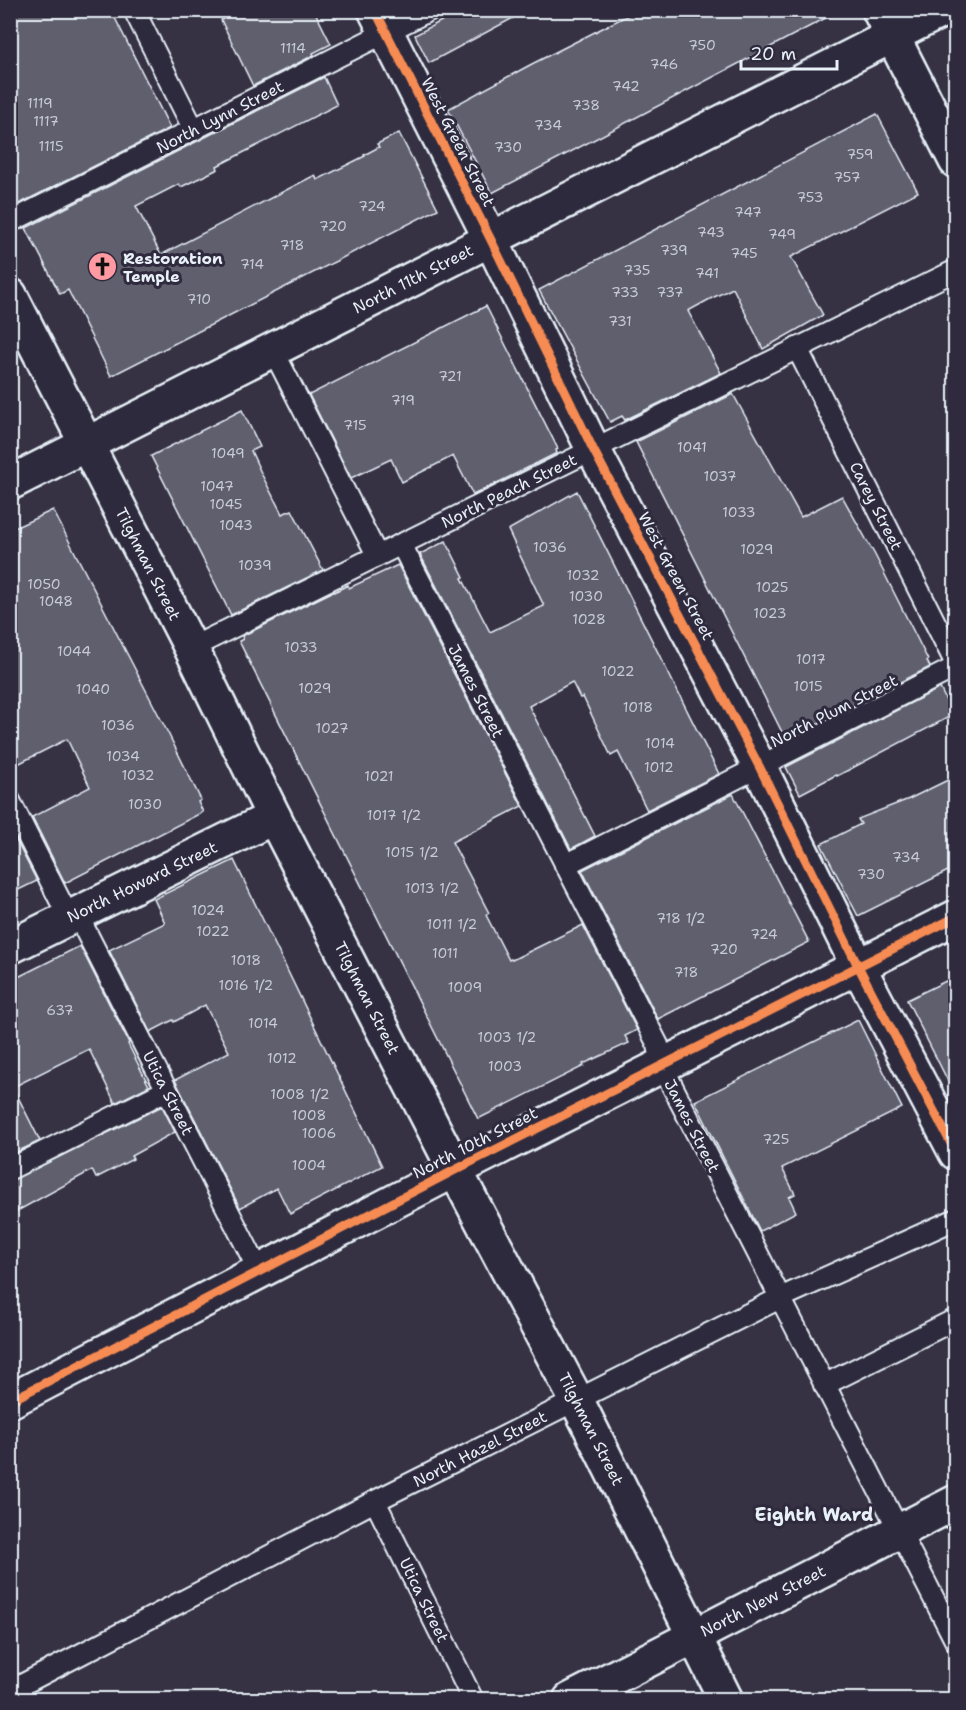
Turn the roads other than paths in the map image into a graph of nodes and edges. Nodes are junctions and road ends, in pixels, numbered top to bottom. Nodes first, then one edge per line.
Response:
1 (134, 10) edge
2 (430, 10) edge
3 (943, 10) edge
4 (380, 22) edge
5 (885, 24) edge
6 (194, 130) junction
7 (956, 161) edge
8 (10, 222) edge
9 (491, 240) junction
10 (956, 270) edge
11 (10, 295) edge
12 (797, 348) junction
13 (273, 350) junction
14 (86, 444) junction
15 (593, 449) junction
16 (10, 483) edge
17 (401, 544) junction
18 (377, 555) junction
19 (191, 648) junction
20 (956, 665) edge
21 (759, 766) junction
22 (10, 801) edge
23 (274, 817) junction
24 (565, 865) junction
25 (73, 916) junction
26 (956, 917) edge
27 (10, 947) edge
28 (858, 966) junction
29 (662, 1065) junction
30 (166, 1090) junction
31 (956, 1153) edge
32 (10, 1169) edge
33 (455, 1170) junction
34 (956, 1219) edge
35 (259, 1271) junction
36 (780, 1298) junction
37 (956, 1319) edge
38 (824, 1385) junction
39 (10, 1401) edge
40 (577, 1401) junction
41 (375, 1502) junction
42 (956, 1502) edge
43 (898, 1531) junction
44 (694, 1636) junction
45 (956, 1642) edge
46 (10, 1691) edge
47 (473, 1700) edge
48 (570, 1700) edge
49 (726, 1700) edge

1 - 6 lane
2 - 4 lane, North Lynn Street
3 - 5 street, North 11th Street
4 - 6 lane, North Lynn Street
4 - 9 street, West Green Street
5 - 7 street
5 - 9 street, North 11th Street
6 - 8 lane, North Lynn Street
9 - 13 street, North 11th Street
9 - 15 street, West Green Street
10 - 12 lane, North Peach Street
11 - 14 street, Tilghman Street
12 - 15 lane, North Peach Street
12 - 20 lane, Carey Street
13 - 14 street, North 11th Street
13 - 18 lane
14 - 16 street, North 11th Street
14 - 19 street, Tilghman Street
15 - 17 lane, North Peach Street
15 - 21 street, West Green Street
17 - 18 lane, North Peach Street
17 - 24 lane, James Street
18 - 19 lane, North Peach Street
19 - 23 street, Tilghman Street
20 - 21 lane, North Plum Street
21 - 24 lane, North Plum Street
21 - 28 street, West Green Street
22 - 25 lane, Utica Street
23 - 25 street, North Howard Street
23 - 33 street, Tilghman Street
24 - 29 lane, James Street
25 - 27 street, North Howard Street
25 - 30 lane, Utica Street
26 - 28 street, North 10th Street
28 - 29 street, North 10th Street
28 - 31 street, West Green Street
29 - 33 street, North 10th Street
29 - 36 lane, James Street
30 - 32 lane
30 - 35 lane, Utica Street
33 - 35 street, North 10th Street
33 - 40 street, Tilghman Street
34 - 36 lane, North Hazel Street
35 - 39 street, North 10th Street
36 - 38 lane, James Street
36 - 40 lane, North Hazel Street
37 - 38 lane
38 - 43 lane, James Street
40 - 41 lane, North Hazel Street
40 - 44 street, Tilghman Street
41 - 46 lane, North Hazel Street
41 - 47 lane, Utica Street
42 - 43 street, North New Street
43 - 44 street, North New Street
43 - 45 lane, James Street
44 - 48 street, North New Street
44 - 49 street, Tilghman Street

